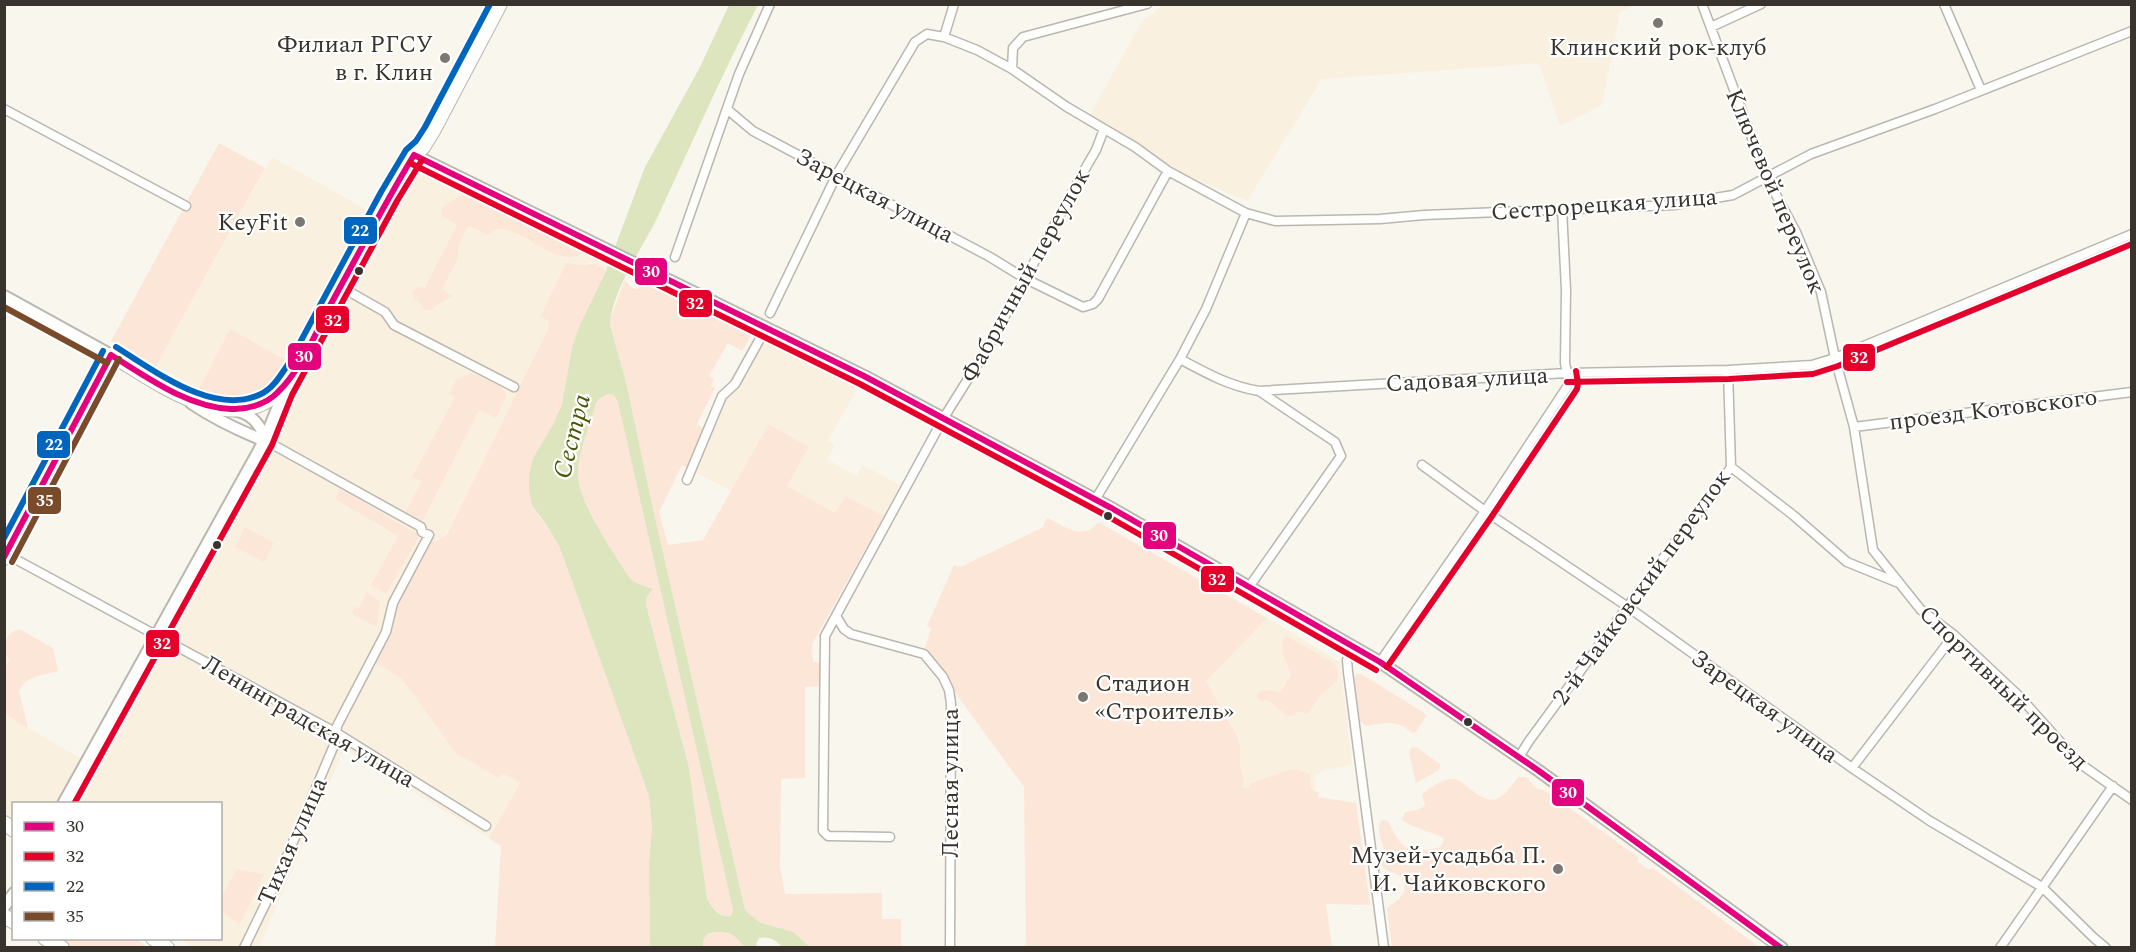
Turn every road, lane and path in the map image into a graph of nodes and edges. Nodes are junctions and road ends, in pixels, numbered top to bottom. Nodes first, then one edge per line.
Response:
1 (500, 4) edge
2 (770, 4) edge
3 (954, 4) edge
4 (1147, 4) edge
5 (1702, 4) edge
6 (1761, 4) edge
7 (1944, 4) edge
8 (1711, 27) junction
9 (2132, 31) edge
10 (944, 37) junction
11 (1012, 69) junction
12 (1981, 90) junction
13 (4, 109) edge
14 (728, 110) junction
15 (1104, 129) junction
16 (414, 155) junction
17 (1168, 171) junction
18 (837, 174) junction
19 (1767, 178) junction
20 (186, 206) dead end
21 (1562, 209) junction
22 (1246, 213) junction
23 (2132, 234) edge
24 (675, 256) dead end
25 (1024, 278) junction
26 (341, 287) junction
27 (4, 296) edge
28 (770, 313) dead end
29 (766, 328) junction
30 (111, 355) junction
31 (1835, 358) junction
32 (1180, 359) junction
33 (297, 368) junction
34 (1728, 370) junction
35 (1567, 373) junction
36 (514, 387) dead end
37 (1259, 391) junction
38 (173, 392) junction
39 (2132, 392) edge
40 (230, 410) junction
41 (943, 419) junction
42 (1854, 427) junction
43 (266, 441) junction
44 (1422, 465) dead end
45 (1731, 467) junction
46 (687, 480) dead end
47 (1095, 500) junction
48 (1485, 511) junction
49 (5, 555) edge
50 (1899, 583) junction
51 (1249, 586) junction
52 (1628, 607) junction
53 (836, 616) junction
54 (1954, 635) junction
55 (156, 636) junction
56 (1355, 648) junction
57 (1380, 662) junction
58 (335, 732) junction
59 (1520, 757) junction
60 (1852, 768) junction
61 (2113, 786) junction
62 (2132, 800) edge
63 (64, 802) edge
64 (486, 826) dead end
65 (890, 837) dead end
66 (2042, 887) junction
67 (47, 940) edge
68 (62, 948) edge
69 (244, 948) edge
70 (950, 948) edge
71 (1384, 948) edge
72 (1782, 948) edge
73 (2000, 948) edge
74 (2106, 948) edge

1 - 16 highway
2 - 14 street
3 - 10 street
4 - 11 street
5 - 8 street, Ключевой переулок
6 - 8 street
7 - 12 street
8 - 19 street, Ключевой переулок
9 - 12 street, Сестрорецкая улица
10 - 11 street, Сестрорецкая улица
10 - 18 street
11 - 15 street, Сестрорецкая улица
12 - 19 street, Сестрорецкая улица
13 - 20 street
14 - 18 street, Зарецкая улица
14 - 24 street
15 - 17 street, Сестрорецкая улица
15 - 25 street, Фабричный переулок
16 - 26 highway
16 - 29 street
17 - 22 street, Сестрорецкая улица
17 - 25 street, Зарецкая улица
18 - 25 street, Зарецкая улица
18 - 28 street
19 - 21 street, Сестрорецкая улица
19 - 31 street, Ключевой переулок
21 - 22 street, Сестрорецкая улица
21 - 35 street
22 - 32 street
23 - 31 street, Садовая улица
25 - 41 street, Фабричный переулок
26 - 33 highway
26 - 36 street
27 - 30 street
29 - 41 street
29 - 46 street
30 - 38 highway
30 - 49 highway
31 - 34 street, Садовая улица
31 - 42 street, Ключевой переулок
32 - 37 street, Садовая улица
32 - 47 street
33 - 40 highway
33 - 43 street
34 - 35 street, Садовая улица
34 - 45 street, 2-й Чайковский переулок
35 - 37 street, Садовая улица
35 - 48 street
37 - 51 street
38 - 40 highway
38 - 43 street
39 - 42 street, проезд Котовского
40 - 43 street
41 - 47 street
41 - 53 street, Фабричный переулок
42 - 50 street, Ключевой переулок
43 - 55 street
43 - 58 street, Тихая улица
44 - 48 street, Зарецкая улица
45 - 50 street
45 - 52 street, 2-й Чайковский переулок
47 - 51 street
48 - 52 street, Зарецкая улица
48 - 57 street
49 - 55 street, Ленинградская улица
50 - 54 street, Спортивный проезд
51 - 56 street
52 - 59 street, 2-й Чайковский переулок
52 - 60 street, Зарецкая улица
53 - 65 street, Фабричный переулок
53 - 70 street, Лесная улица
54 - 60 street
54 - 61 street, Спортивный проезд
55 - 58 street, Ленинградская улица
55 - 63 street
56 - 57 street
56 - 71 street
57 - 59 street
58 - 64 street, Ленинградская улица
58 - 69 street, Тихая улица
59 - 72 street
60 - 66 street, Зарецкая улица
61 - 62 street, Спортивный проезд
61 - 66 street
66 - 73 street
66 - 74 street, Зарецкая улица
67 - 68 highway

